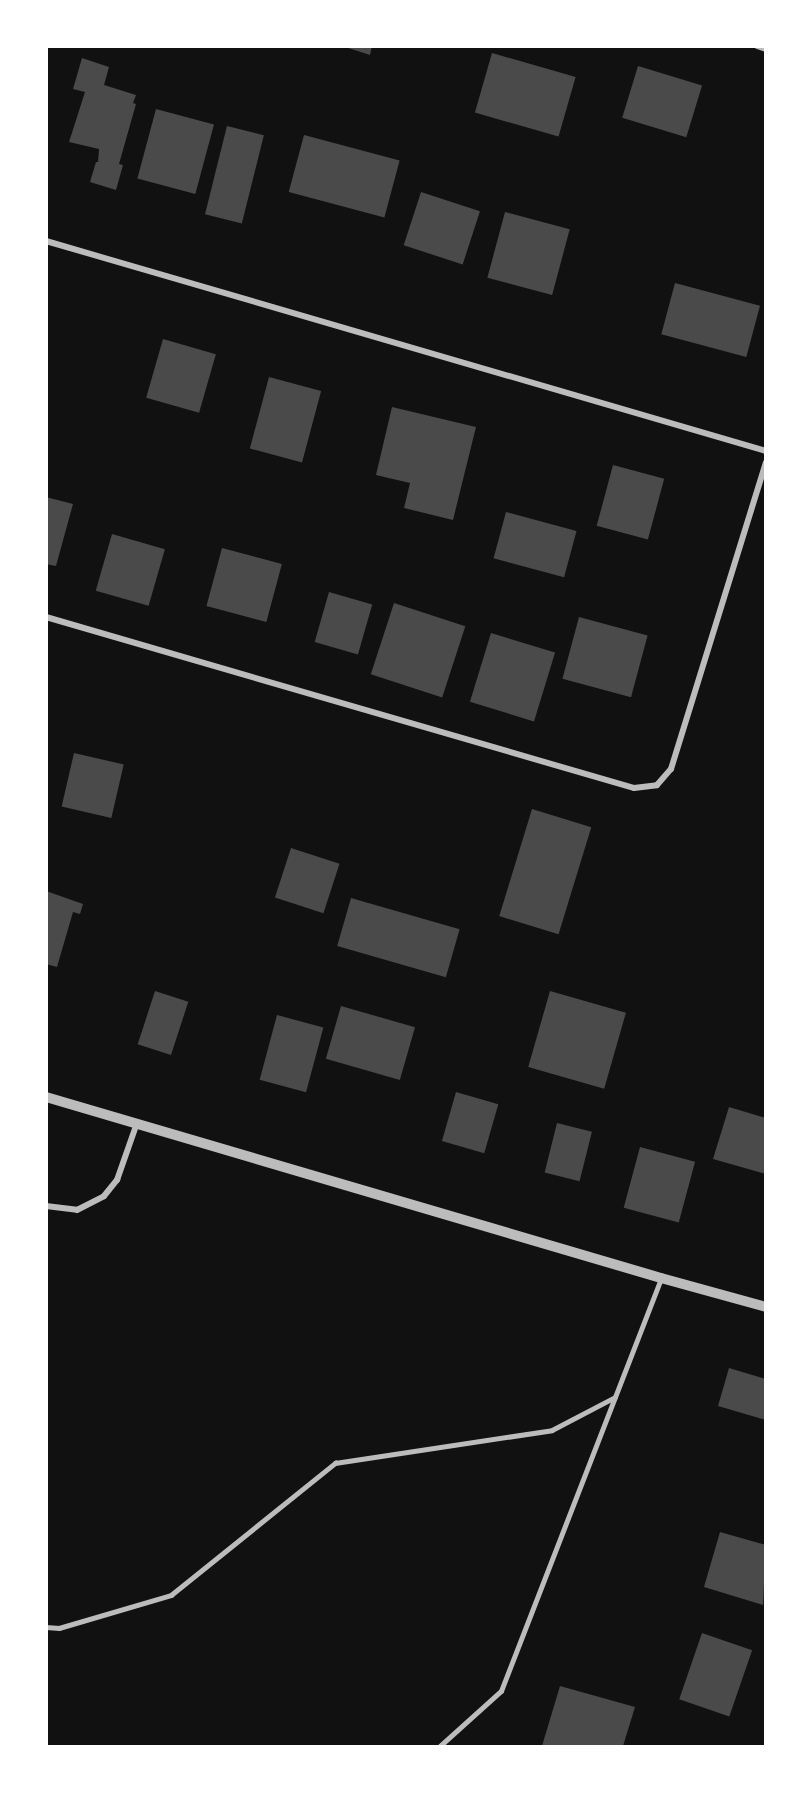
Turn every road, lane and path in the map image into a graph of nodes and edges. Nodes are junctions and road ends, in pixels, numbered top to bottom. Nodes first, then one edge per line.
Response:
1 (758, 46) edge
2 (765, 49) edge
3 (46, 241) edge
4 (765, 451) edge
5 (765, 462) edge
6 (46, 617) edge
7 (46, 1097) edge
8 (137, 1124) junction
9 (46, 1206) edge
10 (661, 1278) junction
11 (765, 1306) edge
12 (615, 1397) junction
13 (46, 1627) edge
14 (440, 1746) edge

1 - 2 street
3 - 4 street
5 - 6 street
7 - 8 street
8 - 9 street
8 - 10 street
10 - 11 street
10 - 12 lane
12 - 13 lane
12 - 14 lane

